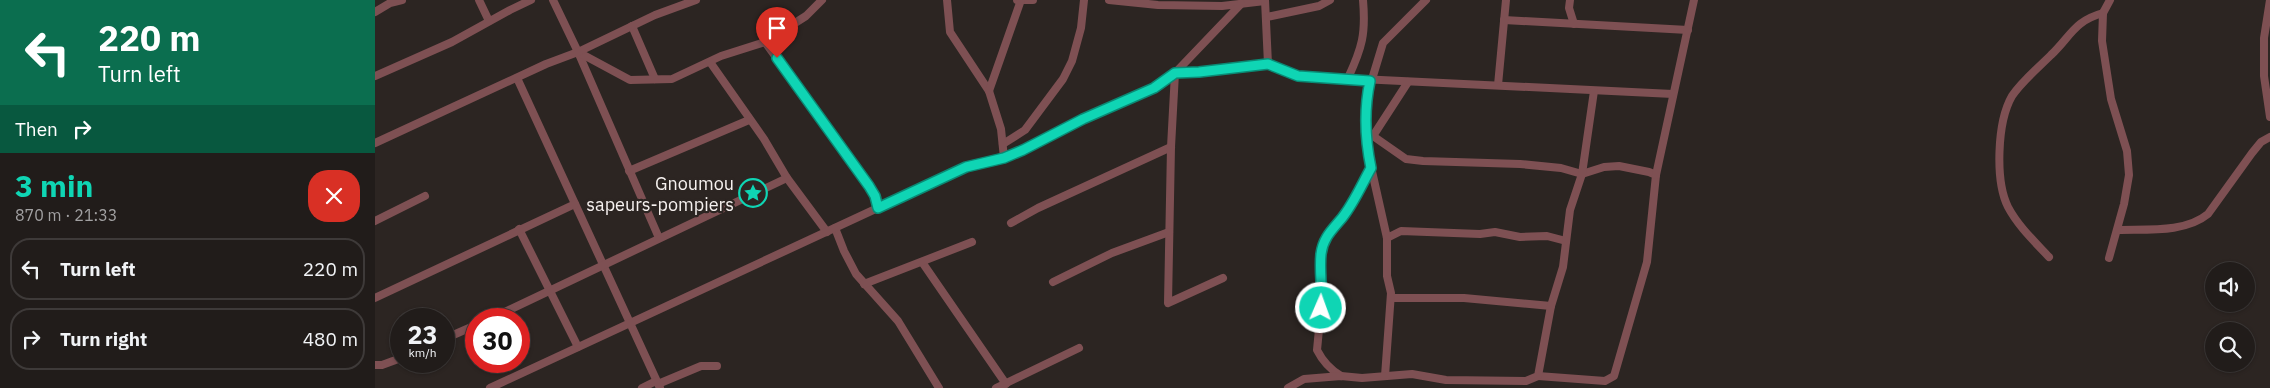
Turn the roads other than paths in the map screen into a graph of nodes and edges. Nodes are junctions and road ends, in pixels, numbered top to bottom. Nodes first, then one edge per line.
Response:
1 (401, 0) edge
2 (479, 0) edge
3 (531, 0) edge
4 (553, 0) edge
5 (696, 0) edge
6 (822, 0) edge
7 (947, 0) edge
8 (1017, 0) edge
9 (1021, 0) edge
10 (1033, 0) edge
11 (1084, 0) edge
12 (1109, 0) edge
13 (1265, 0) edge
14 (1330, 0) edge
15 (1363, 0) edge
16 (1426, 0) edge
17 (1506, 0) edge
18 (1570, 0) edge
19 (1695, 0) edge
20 (2109, 0) edge
21 (2270, 0) edge
22 (1241, 4) junction
23 (375, 12) edge
24 (2103, 13) junction
25 (1267, 17) junction
26 (1504, 20) junction
27 (489, 21) junction
28 (1574, 24) junction
29 (632, 26) junction
30 (1687, 30) junction
31 (765, 42) junction
32 (579, 52) junction
33 (710, 62) junction
34 (1268, 64) junction
35 (1175, 73) junction
36 (375, 76) edge
37 (517, 78) junction
38 (1348, 78) junction
39 (655, 79) junction
40 (1370, 81) junction
41 (1408, 82) junction
42 (1498, 85) junction
43 (989, 91) junction
44 (1594, 91) junction
45 (1673, 94) junction
46 (2270, 116) edge
47 (749, 120) junction
48 (1370, 135) junction
49 (2270, 136) edge
50 (375, 143) edge
51 (1003, 144) junction
52 (1171, 147) junction
53 (1004, 158) junction
54 (1371, 168) junction
55 (629, 171) junction
56 (1582, 174) junction
57 (1656, 175) junction
58 (787, 178) junction
59 (425, 196) dead end
60 (575, 204) junction
61 (878, 208) junction
62 (375, 221) edge
63 (1011, 223) dead end
64 (835, 228) junction
65 (519, 229) junction
66 (2118, 230) junction
67 (827, 232) junction
68 (1169, 232) junction
69 (659, 238) junction
70 (1387, 238) junction
71 (1566, 241) junction
72 (972, 242) dead end
73 (2049, 257) dead end
74 (2109, 258) dead end
75 (922, 262) junction
76 (603, 265) junction
77 (1223, 278) dead end
78 (1053, 282) dead end
79 (864, 284) junction
80 (549, 291) junction
81 (375, 298) edge
82 (1391, 298) junction
83 (1551, 306) junction
84 (513, 308) edge
85 (630, 323) junction
86 (578, 347) junction
87 (1079, 348) dead end
88 (390, 362) edge
89 (375, 365) edge
90 (717, 366) dead end
91 (1341, 376) junction
92 (1385, 376) junction
93 (1538, 376) junction
94 (658, 384) edge
95 (1006, 384) junction
96 (490, 388) edge
97 (642, 388) edge
98 (939, 388) edge
99 (997, 388) edge
100 (1288, 388) edge

1 - 23 street
2 - 27 street
3 - 27 street
4 - 32 street
5 - 29 street
6 - 31 street
7 - 43 street
8 - 9 street
9 - 10 street
9 - 43 street
11 - 51 street
12 - 22 street
13 - 22 street
13 - 25 street
14 - 25 street
15 - 38 street
16 - 40 street
17 - 26 street
18 - 28 street
19 - 30 street
20 - 24 street
21 - 46 street
22 - 35 street
24 - 66 street
24 - 73 street
25 - 34 street
26 - 28 street
26 - 42 street
27 - 36 street
28 - 30 street
29 - 32 street
29 - 39 street
30 - 45 street
31 - 33 street
31 - 61 street
32 - 37 street
32 - 39 street
32 - 55 street
33 - 39 street
33 - 47 street
34 - 35 street
34 - 38 street
35 - 52 street
35 - 53 street
37 - 50 street
37 - 60 street
38 - 40 street
40 - 41 street
40 - 48 street
41 - 42 street
41 - 48 street
42 - 44 street
43 - 51 street
44 - 45 street
44 - 56 street
45 - 57 street
47 - 55 street
47 - 58 street
48 - 54 street
48 - 56 street
49 - 66 street
51 - 53 street
52 - 63 street
52 - 68 street
53 - 61 street
54 - 70 street
54 - 91 street
55 - 69 street
56 - 57 street
56 - 71 street
57 - 93 street
58 - 67 street
58 - 69 street
59 - 62 street
60 - 65 street
60 - 76 street
61 - 64 street
64 - 67 street
64 - 79 street
65 - 80 street
65 - 81 street
66 - 74 street
67 - 85 street
68 - 77 street
68 - 78 street
69 - 76 street
70 - 71 street
70 - 82 street
71 - 83 street
72 - 75 street
75 - 79 street
75 - 95 street
76 - 80 street
76 - 85 street
79 - 98 street
80 - 84 street
80 - 86 street
82 - 83 street
82 - 92 street
83 - 93 street
85 - 86 street
85 - 94 street
86 - 96 street
87 - 95 street
88 - 89 street
90 - 94 street
91 - 92 street
91 - 100 street
92 - 93 street
94 - 97 street
95 - 99 street

